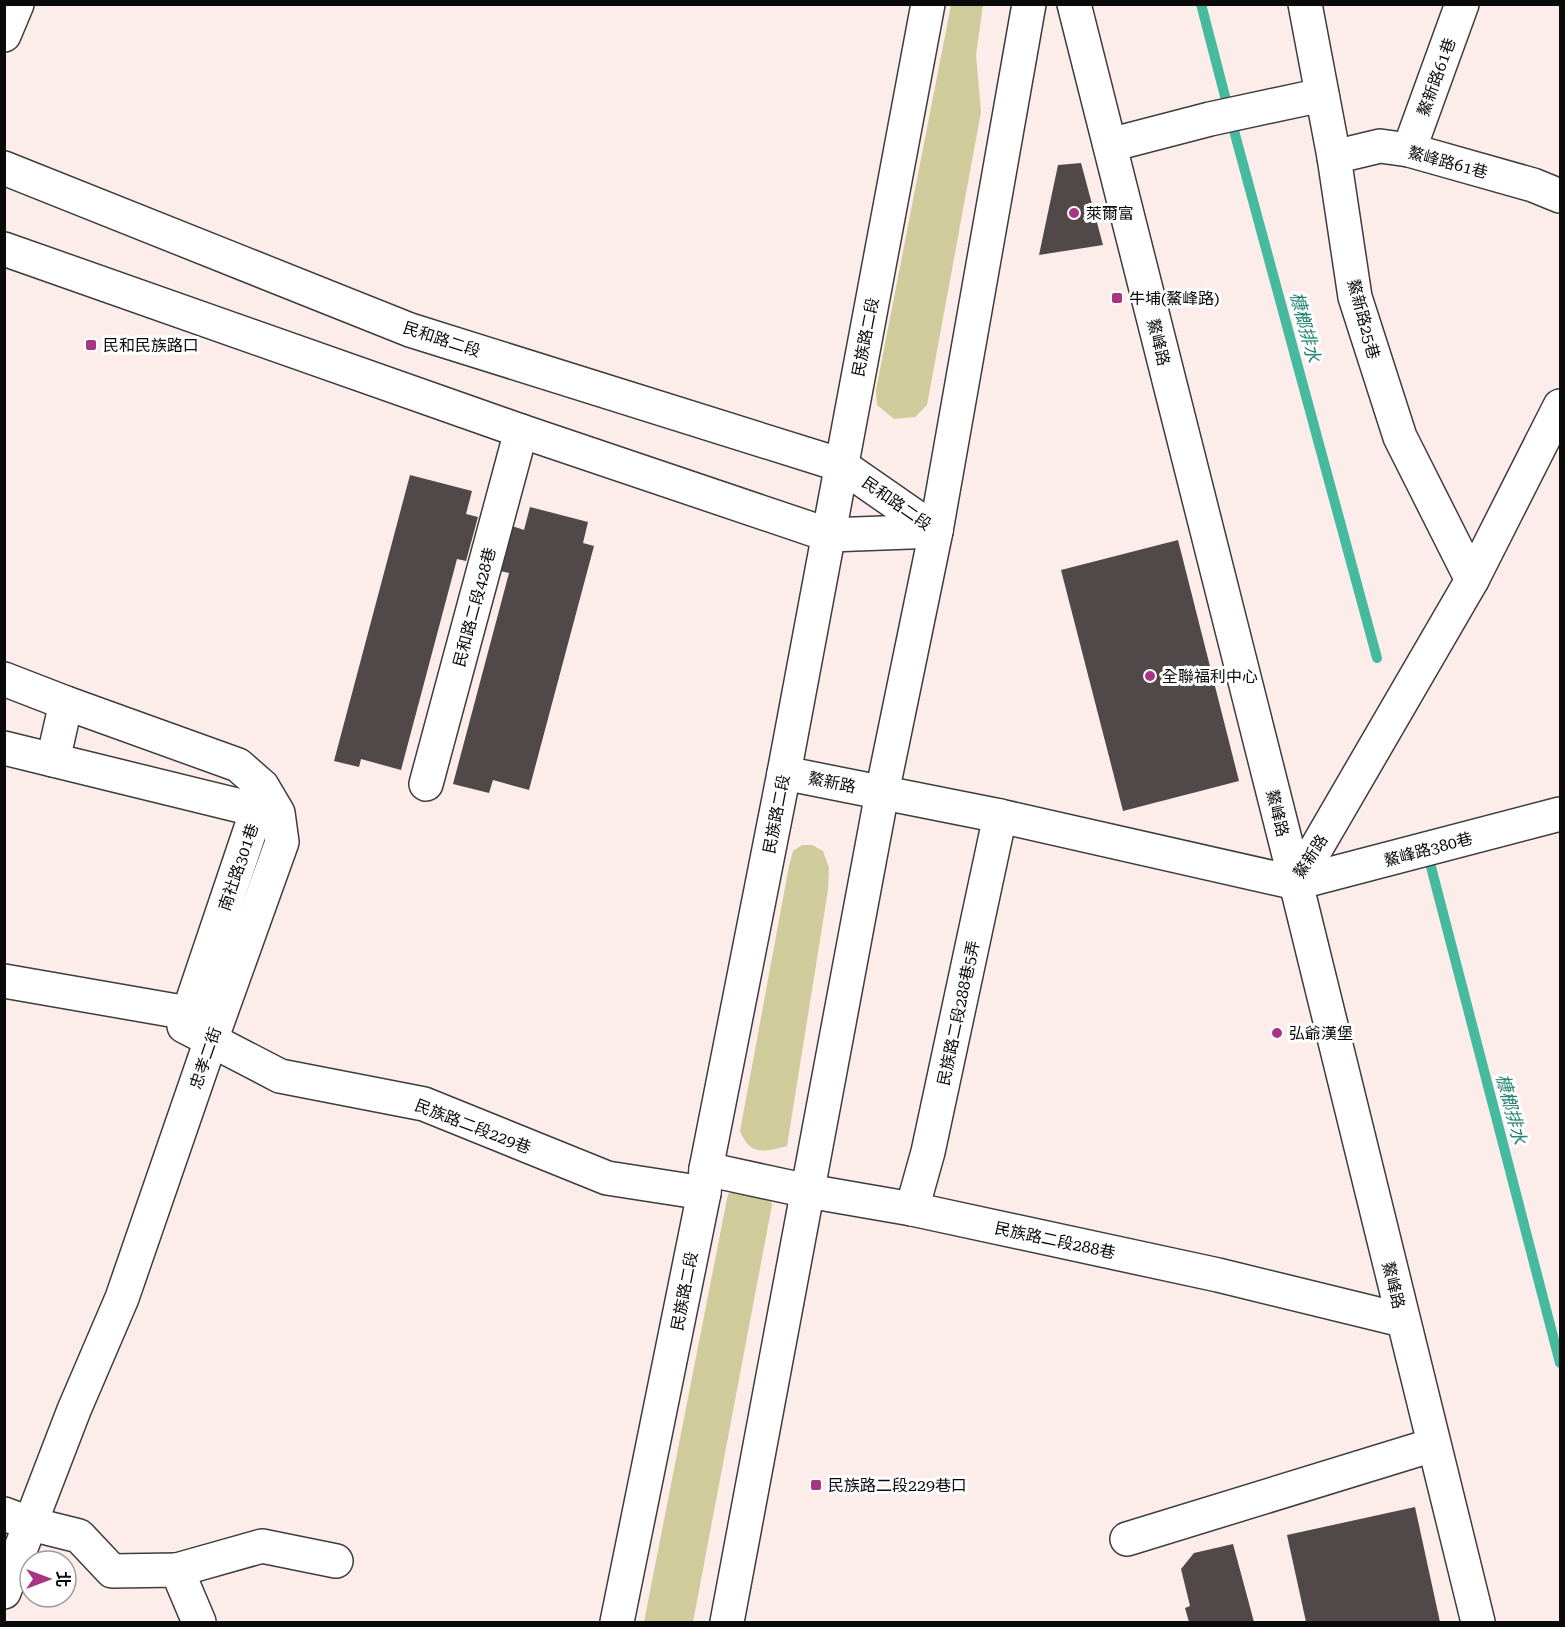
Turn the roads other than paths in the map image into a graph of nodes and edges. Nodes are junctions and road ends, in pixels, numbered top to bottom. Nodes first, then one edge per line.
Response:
1 (17, 4) edge
2 (928, 4) edge
3 (1029, 4) edge
4 (1074, 4) edge
5 (1305, 4) edge
6 (1462, 4) edge
7 (4, 36) edge
8 (1322, 95) junction
9 (1110, 145) junction
10 (1409, 150) junction
11 (1334, 157) junction
12 (4, 168) edge
13 (1560, 196) edge
14 (4, 249) edge
15 (1560, 406) edge
16 (521, 431) junction
17 (841, 465) junction
18 (936, 531) junction
19 (828, 535) junction
20 (1472, 580) junction
21 (4, 679) edge
22 (66, 703) junction
23 (4, 748) edge
24 (53, 760) junction
25 (784, 773) junction
26 (426, 783) dead end
27 (882, 793) junction
28 (1560, 814) edge
29 (1000, 816) junction
30 (1296, 883) junction
31 (4, 981) edge
32 (188, 1013) junction
33 (211, 1040) junction
34 (705, 1181) junction
35 (808, 1191) junction
36 (912, 1209) junction
37 (1402, 1320) junction
38 (1433, 1445) junction
39 (18, 1519) edge
40 (1127, 1539) dead end
41 (336, 1561) dead end
42 (177, 1570) junction
43 (4, 1592) edge
44 (199, 1623) edge
45 (617, 1623) edge
46 (727, 1623) edge
47 (1478, 1623) edge

1 - 7 street
2 - 17 street, 民族路二段
3 - 18 street
4 - 9 street, 鰲峰路
5 - 8 street, 鰲新路25巷
6 - 10 street, 鰲新路61巷
8 - 9 street
8 - 11 street, 鰲新路25巷
9 - 30 street, 鰲峰路
10 - 11 street, 鰲峰路61巷
10 - 13 street, 鰲峰路61巷
11 - 20 street, 鰲新路25巷
12 - 17 street, 民和路二段
14 - 16 street, 民和路二段
15 - 20 street, 鰲新路
16 - 19 street, 民和路二段
16 - 26 street, 民和路二段428巷
17 - 18 street, 民和路二段
17 - 19 street, 民族路二段
18 - 19 street, 民和路二段
18 - 27 street
19 - 25 street, 民族路二段
20 - 30 street, 鰲新路
21 - 22 street, 忠孝二街
22 - 24 street
22 - 33 street, 忠孝二街
23 - 24 street, 南社路301巷
24 - 32 street, 南社路301巷
25 - 27 street, 鰲新路
25 - 34 street, 民族路二段
27 - 29 street, 鰲新路
27 - 35 street
28 - 30 street, 鰲峰路380巷
29 - 30 street, 鰲新路
29 - 36 street, 民族路二段288巷5弄
30 - 37 street, 鰲峰路
31 - 32 street
32 - 33 street
33 - 34 street, 民族路二段229巷
33 - 39 street, 忠孝二街
34 - 35 street, 民族路二段288巷
34 - 45 street, 民族路二段
35 - 36 street, 民族路二段288巷
35 - 46 street
36 - 37 street, 民族路二段288巷
37 - 38 street, 鰲峰路
38 - 40 street
38 - 47 street, 鰲峰路
39 - 42 street
39 - 43 street, 忠孝二街
41 - 42 street
42 - 44 street

